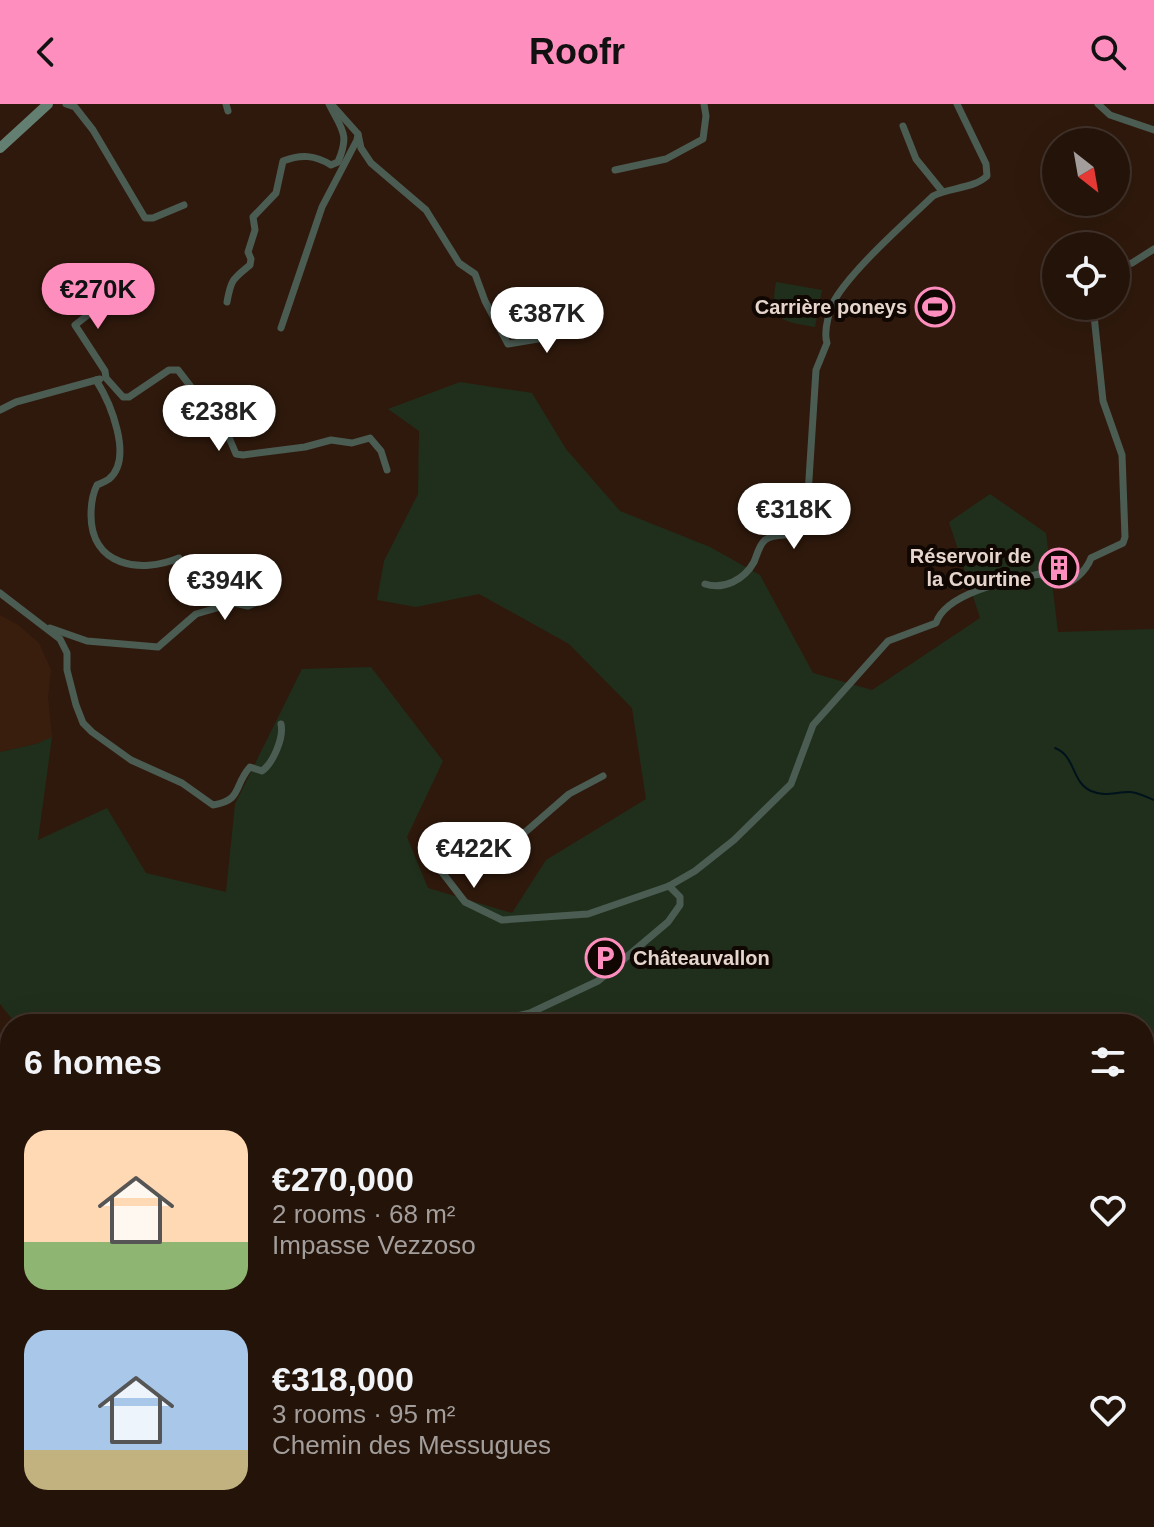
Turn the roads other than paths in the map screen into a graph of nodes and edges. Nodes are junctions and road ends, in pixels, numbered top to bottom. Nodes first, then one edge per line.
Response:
1 (65, 104) edge
2 (330, 104) edge
3 (704, 104) edge
4 (957, 104) edge
5 (1098, 104) edge
6 (46, 106) edge
7 (903, 126) dead end
8 (1154, 130) edge
9 (358, 134) junction
10 (0, 148) edge
11 (615, 170) dead end
12 (942, 191) junction
13 (184, 205) dead end
14 (1154, 249) edge
15 (1130, 264) edge
16 (130, 291) dead end
17 (227, 302) dead end
18 (1094, 320) edge
19 (281, 328) dead end
20 (580, 332) dead end
21 (106, 378) junction
22 (96, 380) junction
23 (238, 392) dead end
24 (199, 397) junction
25 (0, 410) edge
26 (387, 470) dead end
27 (179, 558) dead end
28 (705, 584) dead end
29 (0, 593) edge
30 (268, 597) dead end
31 (45, 626) junction
32 (281, 724) dead end
33 (603, 776) dead end
34 (669, 886) junction
35 (526, 1014) edge

1 - 6 street
1 - 13 street
2 - 9 street
2 - 17 street
3 - 11 street
4 - 12 street
5 - 8 street
6 - 10 main road
7 - 12 street
9 - 19 street
9 - 20 street
12 - 28 street
14 - 15 street
16 - 21 street
18 - 34 street
21 - 22 street
21 - 24 street
22 - 25 street
22 - 27 street
23 - 24 street
24 - 26 street
29 - 31 street
30 - 31 street
31 - 32 street
33 - 34 street
34 - 35 street

